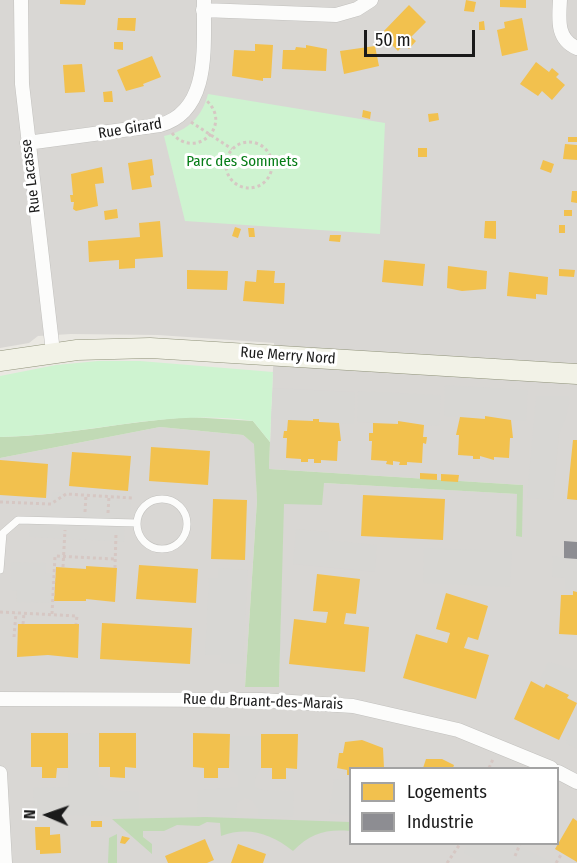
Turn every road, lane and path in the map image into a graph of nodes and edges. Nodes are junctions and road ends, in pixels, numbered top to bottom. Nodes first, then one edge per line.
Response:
1 (21, 0) edge
2 (371, 0) edge
3 (560, 0) edge
4 (204, 5) edge
5 (577, 48) edge
6 (196, 96) junction
7 (174, 120) junction
8 (212, 134) junction
9 (27, 143) junction
10 (232, 149) junction
11 (53, 352) junction
12 (0, 361) edge
13 (577, 374) edge
14 (86, 495) junction
15 (109, 496) junction
16 (132, 498) dead end
17 (0, 502) edge
18 (65, 520) junction
19 (85, 521) junction
20 (107, 522) junction
21 (117, 522) junction
22 (137, 523) junction
23 (63, 556) junction
24 (115, 559) junction
25 (63, 567) dead end
26 (115, 568) dead end
27 (0, 570) edge
28 (0, 612) edge
29 (15, 613) junction
30 (24, 613) junction
31 (52, 614) junction
32 (23, 624) dead end
33 (76, 624) dead end
34 (14, 637) dead end
35 (0, 699) edge
36 (549, 767) edge
37 (0, 772) edge
38 (559, 773) edge
39 (577, 782) edge
40 (459, 845) edge
41 (519, 845) edge
42 (562, 853) dead end
43 (515, 856) dead end
44 (5, 863) edge
45 (447, 863) edge
46 (556, 863) edge

1 - 9 street, Rue Lacasse
2 - 4 street
3 - 5 street
4 - 6 street
6 - 7 street, Rue Girard
6 - 8 path
7 - 8 path
7 - 8 path
7 - 9 street, Rue Girard
8 - 10 path
9 - 11 street, Rue Lacasse
10 - 10 path
11 - 12 main road, Rue Merry Nord
11 - 13 main road, Rue Merry Nord
14 - 15 path
14 - 17 path
14 - 19 path
15 - 16 path
15 - 20 path
18 - 19 lane
18 - 23 path
18 - 27 lane
19 - 20 lane
20 - 21 lane
21 - 22 lane
21 - 24 path
22 - 22 lane
23 - 24 path
23 - 25 path
23 - 31 path
24 - 26 path
28 - 29 path
29 - 30 path
29 - 34 path
30 - 31 path
30 - 32 path
31 - 33 path
35 - 36 street, Rue du Bruant-des-Marais
37 - 44 street
38 - 39 street
40 - 45 path
41 - 43 path
42 - 46 path

